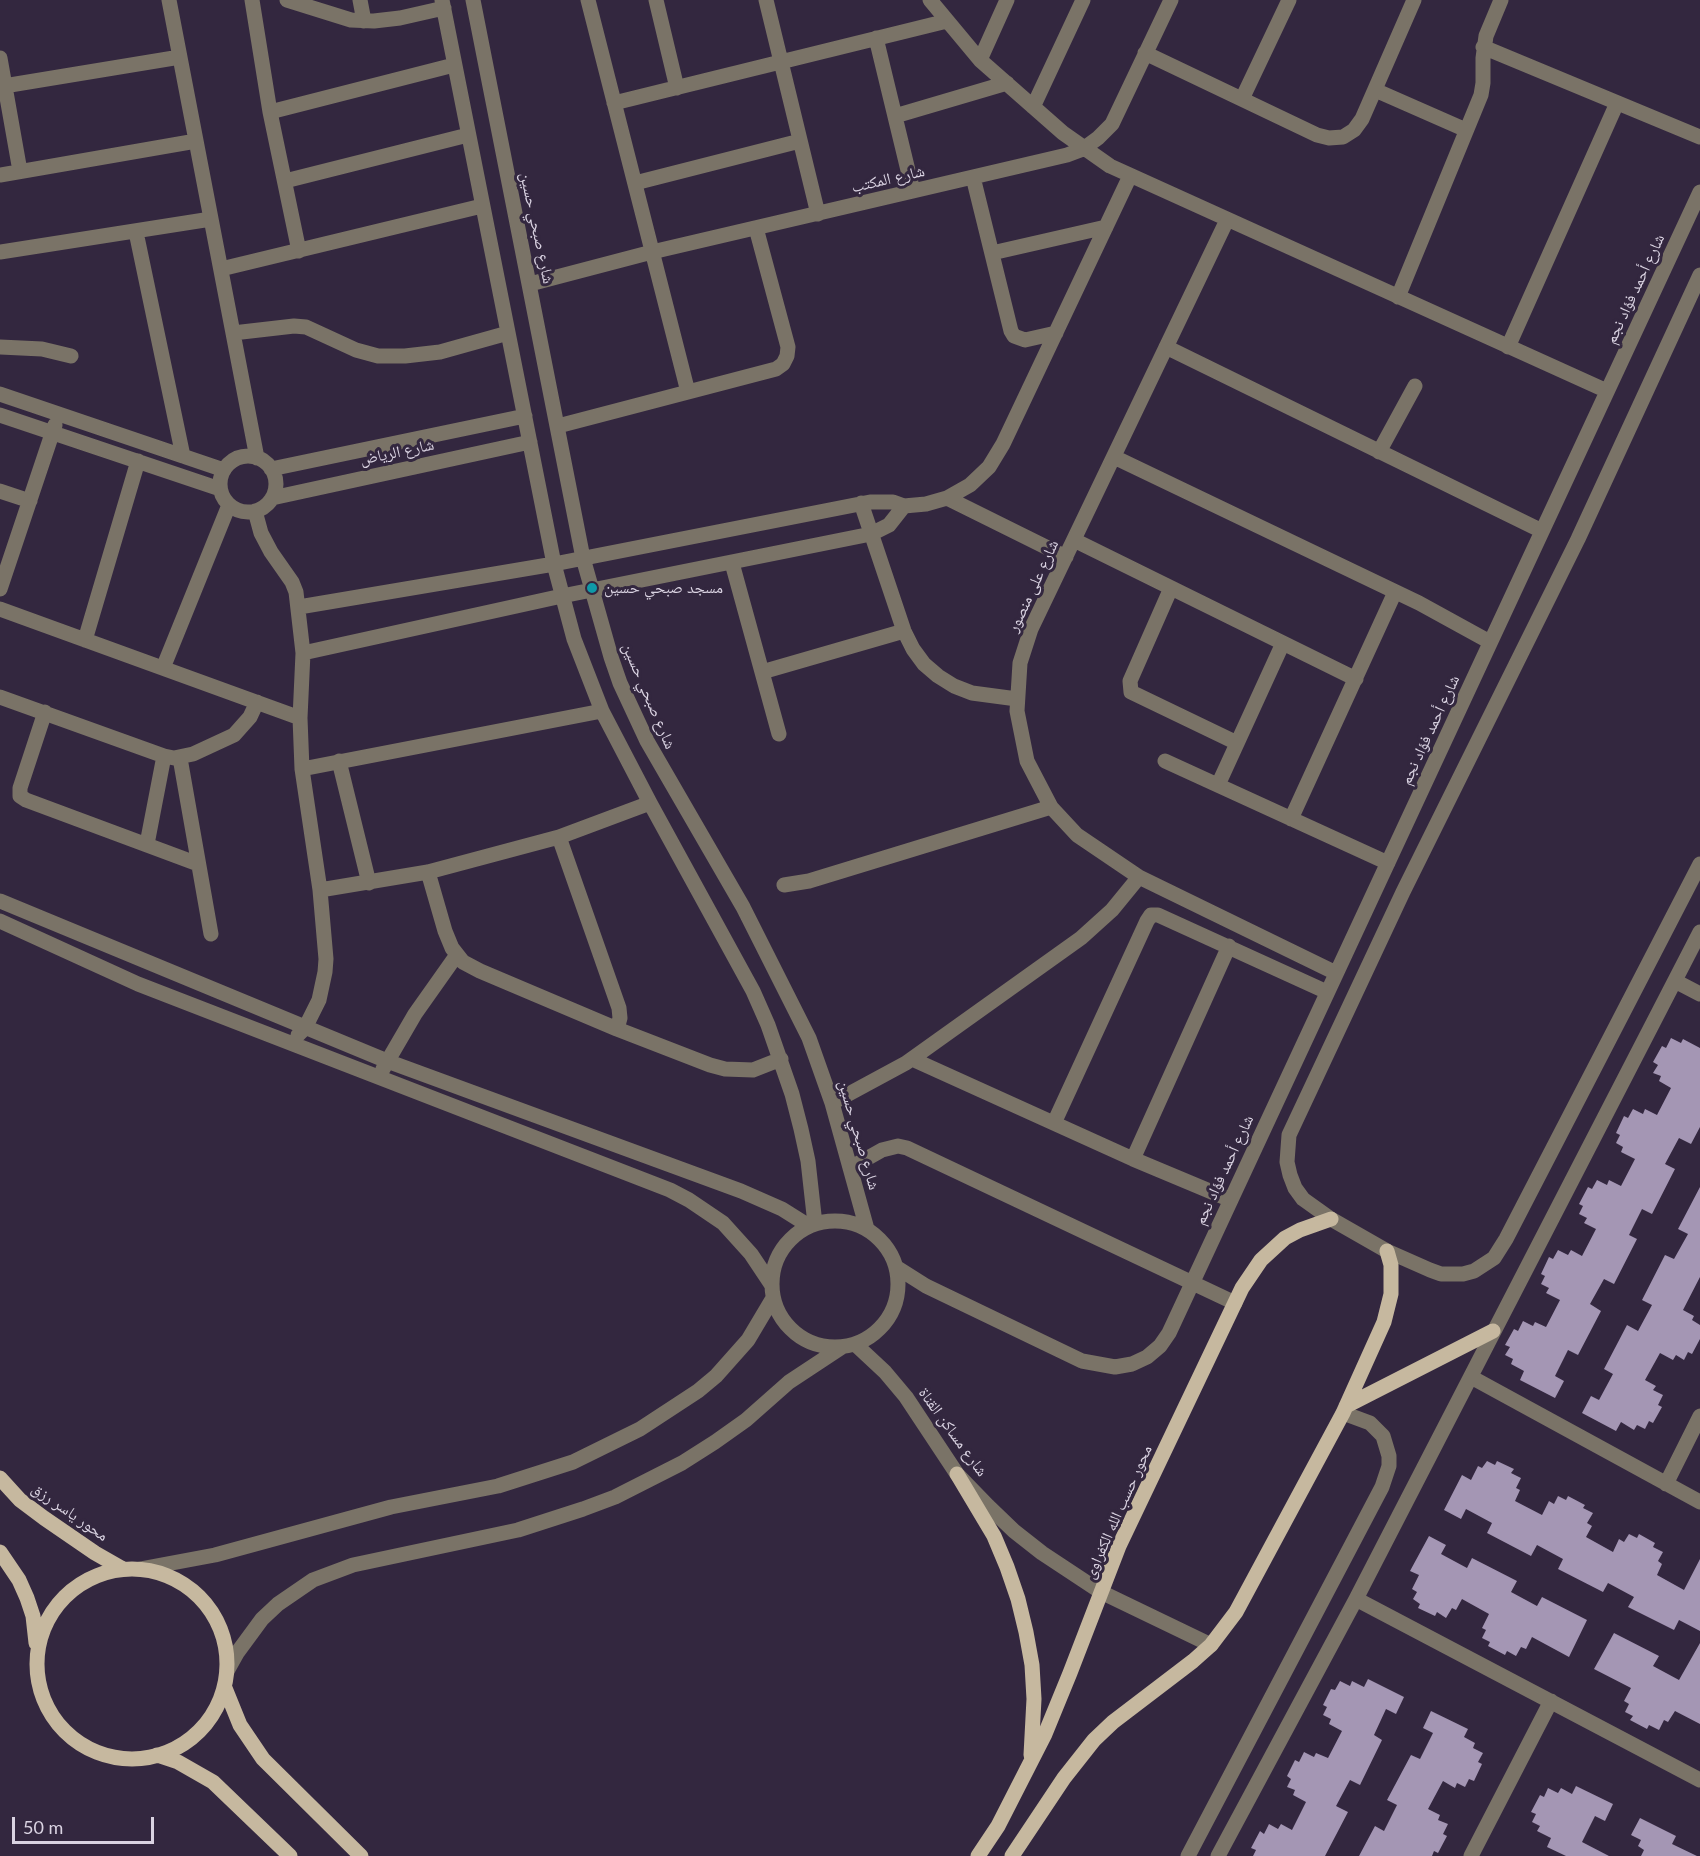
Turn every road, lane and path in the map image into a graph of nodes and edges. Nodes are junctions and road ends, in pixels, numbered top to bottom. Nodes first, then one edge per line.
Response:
1 (169, 0) edge
2 (252, 0) edge
3 (286, 0) edge
4 (360, 0) edge
5 (473, 0) edge
6 (588, 0) edge
7 (656, 0) edge
8 (766, 0) edge
9 (930, 0) edge
10 (1007, 0) edge
11 (1083, 0) edge
12 (1171, 0) edge
13 (1289, 0) edge
14 (1414, 0) edge
15 (1500, 0) edge
16 (443, 4) edge
17 (364, 21) junction
18 (947, 21) junction
19 (876, 39) junction
20 (1483, 47) junction
21 (1145, 53) junction
22 (180, 57) junction
23 (0, 58) edge
24 (980, 60) junction
25 (781, 62) junction
26 (454, 65) junction
27 (1007, 83) junction
28 (4, 86) junction
29 (677, 88) junction
30 (1375, 90) junction
31 (1242, 99) junction
32 (614, 103) junction
33 (1617, 103) junction
34 (1033, 107) junction
35 (270, 112) junction
36 (895, 116) junction
37 (1466, 130) junction
38 (468, 135) junction
39 (1700, 137) edge
40 (196, 141) junction
41 (800, 141) junction
42 (1083, 149) junction
43 (20, 171) junction
44 (0, 175) edge
45 (1130, 176) junction
46 (973, 177) junction
47 (285, 181) junction
48 (635, 183) junction
49 (913, 191) junction
50 (1700, 192) edge
51 (482, 206) junction
52 (818, 214) junction
53 (211, 219) junction
54 (1227, 220) junction
55 (1106, 227) junction
56 (756, 228) junction
57 (136, 232) junction
58 (299, 251) junction
59 (0, 252) edge
60 (652, 252) junction
61 (992, 253) junction
62 (221, 269) junction
63 (1700, 275) edge
64 (530, 284) junction
65 (1398, 297) junction
66 (233, 333) junction
67 (508, 333) junction
68 (1056, 333) junction
69 (0, 347) edge
70 (1508, 347) junction
71 (1166, 348) junction
72 (71, 356) dead end
73 (1415, 386) dead end
74 (1607, 391) junction
75 (688, 392) junction
76 (0, 394) edge
77 (59, 414) junction
78 (0, 415) edge
79 (525, 416) junction
80 (558, 426) junction
81 (53, 433) junction
82 (530, 442) junction
83 (1378, 452) junction
84 (183, 456) junction
85 (1114, 457) junction
86 (257, 458) junction
87 (138, 461) junction
88 (271, 469) junction
89 (224, 470) junction
90 (220, 489) junction
91 (0, 491) edge
92 (272, 498) junction
93 (947, 498) junction
94 (30, 501) junction
95 (861, 503) junction
96 (229, 505) junction
97 (904, 506) junction
98 (255, 511) junction
99 (1542, 531) junction
100 (871, 534) junction
101 (1074, 540) junction
102 (1066, 557) junction
103 (584, 558) junction
104 (732, 563) junction
105 (554, 564) junction
106 (1171, 588) junction
107 (0, 589) edge
108 (592, 591) junction
109 (1395, 592) junction
110 (562, 596) junction
111 (299, 607) junction
112 (0, 609) edge
113 (904, 631) junction
114 (85, 640) junction
115 (1490, 642) junction
116 (1283, 643) junction
117 (303, 653) junction
118 (164, 668) junction
119 (762, 672) junction
120 (1356, 679) junction
121 (0, 697) edge
122 (1017, 699) junction
123 (257, 702) junction
124 (602, 711) junction
125 (45, 712) junction
126 (300, 718) junction
127 (779, 734) dead end
128 (1237, 743) junction
129 (164, 756) junction
130 (180, 758) junction
131 (339, 761) junction
132 (1165, 761) dead end
133 (302, 769) junction
134 (1218, 785) junction
135 (650, 803) junction
136 (1052, 807) junction
137 (1291, 819) junction
138 (559, 837) junction
139 (147, 844) junction
140 (1388, 862) junction
141 (198, 864) junction
142 (1700, 864) edge
143 (428, 872) junction
144 (1140, 877) junction
145 (369, 883) junction
146 (784, 885) dead end
147 (320, 890) junction
148 (0, 901) edge
149 (0, 921) edge
150 (1700, 932) edge
151 (211, 933) dead end
152 (1229, 946) junction
153 (456, 956) junction
154 (1336, 972) junction
155 (1675, 981) junction
156 (1327, 992) junction
157 (1700, 994) edge
158 (305, 1028) junction
159 (617, 1029) junction
160 (290, 1044) junction
161 (781, 1059) junction
162 (912, 1059) junction
163 (387, 1061) junction
164 (378, 1078) junction
165 (832, 1103) junction
166 (1054, 1123) junction
167 (1133, 1159) junction
168 (850, 1168) junction
169 (1231, 1200) junction
170 (1331, 1219) junction
171 (812, 1225) junction
172 (867, 1229) junction
173 (1388, 1251) junction
174 (896, 1267) junction
175 (1192, 1282) junction
176 (772, 1291) junction
177 (1235, 1303) junction
178 (1493, 1331) junction
179 (848, 1346) junction
180 (1471, 1377) junction
181 (1344, 1409) junction
182 (1700, 1416) edge
183 (957, 1474) junction
184 (0, 1478) edge
185 (1666, 1484) junction
186 (1700, 1502) edge
187 (0, 1552) edge
188 (123, 1569) junction
189 (140, 1569) junction
190 (1101, 1592) junction
191 (1356, 1599) junction
192 (1211, 1645) junction
193 (37, 1656) junction
194 (227, 1671) junction
195 (225, 1688) junction
196 (1551, 1701) junction
197 (157, 1755) junction
198 (1029, 1766) junction
199 (1700, 1780) edge
200 (290, 1856) edge
201 (361, 1856) edge
202 (978, 1856) edge
203 (1012, 1856) edge
204 (1188, 1856) edge
205 (1218, 1856) edge
206 (1471, 1856) edge

1 - 22 street
2 - 35 street
3 - 17 street
4 - 17 street
5 - 64 street, شارع صبحي حسين
6 - 32 street
7 - 29 street
8 - 25 street
9 - 18 street
10 - 24 street
11 - 34 street
12 - 21 street, شارع المكتب
13 - 31 street
14 - 30 street
15 - 20 street
16 - 17 street
16 - 26 street
18 - 19 street
18 - 24 street
19 - 25 street
19 - 36 street
20 - 33 street
20 - 37 street
21 - 31 street
21 - 42 street, شارع المكتب
22 - 28 street
22 - 40 street
23 - 28 street
24 - 27 street
25 - 29 street
25 - 41 street
26 - 35 street
26 - 38 street
27 - 34 street
27 - 36 street
28 - 43 street
29 - 32 street
30 - 31 street
30 - 37 street
32 - 48 street
33 - 39 street
33 - 70 street
34 - 42 street
35 - 47 street
36 - 49 street
37 - 65 street
38 - 47 street
38 - 51 street
40 - 43 street
40 - 53 street
41 - 48 street
41 - 52 street
42 - 45 street
42 - 46 street, شارع المكتب
43 - 44 street
45 - 54 street
45 - 55 street
46 - 49 street, شارع المكتب
46 - 61 street
47 - 58 street
48 - 60 street
49 - 52 street, شارع المكتب
50 - 74 street, شارع أحمد فؤاد نجم
51 - 58 street
51 - 67 street
52 - 56 street, شارع المكتب
53 - 57 street
53 - 62 street
54 - 65 street
54 - 71 street, شارع على منصور
55 - 61 street
55 - 68 street
56 - 60 street, شارع المكتب
56 - 75 street
57 - 59 street
57 - 84 street
58 - 62 street
60 - 64 street, شارع المكتب
60 - 75 street
61 - 68 street
62 - 66 street
63 - 170 street
64 - 80 street, شارع صبحي حسين
65 - 70 street
66 - 67 street
66 - 86 street
67 - 79 street
68 - 93 street
69 - 72 street
70 - 74 street
71 - 83 street
71 - 85 street, شارع على منصور
73 - 83 street
74 - 99 street, شارع أحمد فؤاد نجم
75 - 80 street
76 - 77 street
77 - 81 street
77 - 84 street
78 - 81 street
79 - 82 street
79 - 88 street, شارع الرياض
80 - 103 street, شارع صبحي حسين
81 - 87 street
81 - 94 street
82 - 92 street, شارع الرياض
82 - 105 street
83 - 99 street
84 - 89 street
85 - 101 street, شارع على منصور
85 - 109 street
86 - 88 street
86 - 89 street
87 - 90 street
87 - 114 street
88 - 92 street
89 - 90 street
90 - 96 street
91 - 94 street
92 - 98 street
93 - 97 street
93 - 102 street
94 - 107 street
95 - 97 street
95 - 100 street
95 - 103 street
96 - 98 street
96 - 118 street
97 - 100 street
98 - 111 street
99 - 115 street, شارع أحمد فؤاد نجم
100 - 104 street
100 - 113 street
101 - 102 street, شارع على منصور
101 - 106 street
102 - 122 street, شارع على منصور
103 - 105 street
103 - 108 street, شارع صبحي حسين
104 - 108 street
104 - 119 street
105 - 110 street
105 - 111 street
106 - 116 street
106 - 128 street
108 - 110 street
108 - 165 street, شارع صبحي حسين
109 - 115 street
109 - 120 street
110 - 117 street
110 - 124 street
111 - 117 street
112 - 114 street
113 - 119 street
113 - 122 street
114 - 118 street
115 - 140 street, شارع أحمد فؤاد نجم
116 - 120 street
116 - 128 street
117 - 126 street
118 - 123 street
119 - 127 street
120 - 137 street
121 - 125 street
122 - 136 street, شارع على منصور
123 - 126 street
123 - 130 street
124 - 131 street
124 - 135 street
125 - 129 street
125 - 139 street
126 - 133 street
128 - 134 street
129 - 130 street
129 - 139 street
130 - 141 street
131 - 133 street
131 - 145 street
132 - 134 street
133 - 147 street
134 - 137 street
135 - 138 street
135 - 161 street
136 - 144 street, شارع على منصور
136 - 146 street
137 - 140 street
138 - 143 street
138 - 159 street
139 - 141 street
140 - 154 street, شارع أحمد فؤاد نجم
141 - 151 street
142 - 173 street
143 - 145 street
143 - 153 street
144 - 154 street, شارع على منصور
144 - 162 street
145 - 147 street
147 - 158 street
148 - 158 street
149 - 160 street
150 - 155 street
152 - 156 street
152 - 166 street
152 - 167 street
153 - 159 street
153 - 163 street
154 - 156 street, شارع أحمد فؤاد نجم
155 - 157 street
155 - 178 street
156 - 169 street, شارع أحمد فؤاد نجم
158 - 160 street
158 - 163 street
159 - 161 street
160 - 164 street
161 - 171 street
162 - 165 street
162 - 166 street
163 - 164 street
163 - 171 street
164 - 176 street
165 - 168 street, شارع صبحي حسين
166 - 167 street
167 - 169 street
168 - 172 street, شارع صبحي حسين
168 - 175 street
169 - 175 street, شارع أحمد فؤاد نجم
170 - 173 street
170 - 177 main road, محور حسب الله الكفراوى
171 - 172 street
171 - 176 street
172 - 174 street
173 - 181 main road
174 - 175 street
174 - 179 street
175 - 177 street
176 - 179 street
176 - 189 street
177 - 190 main road, محور حسب الله الكفراوى
178 - 180 street
178 - 181 main road
179 - 183 street, شارع مساكن القناة
179 - 194 street
180 - 185 street
180 - 191 street
181 - 192 main road
181 - 204 street
182 - 185 street
183 - 190 street, شارع مساكن القناة
183 - 198 main road
184 - 188 main road, محور ياسر رزق
185 - 186 street
187 - 193 main road
188 - 189 main road
188 - 193 main road
189 - 194 main road
190 - 192 street, شارع مساكن القناة
190 - 198 main road, محور حسب الله الكفراوى
191 - 196 street
191 - 205 street
192 - 203 main road
193 - 197 main road
194 - 195 main road
195 - 197 main road
195 - 201 main road
196 - 199 street
196 - 206 street
197 - 200 main road
198 - 202 main road, محور حسب الله الكفراوى

